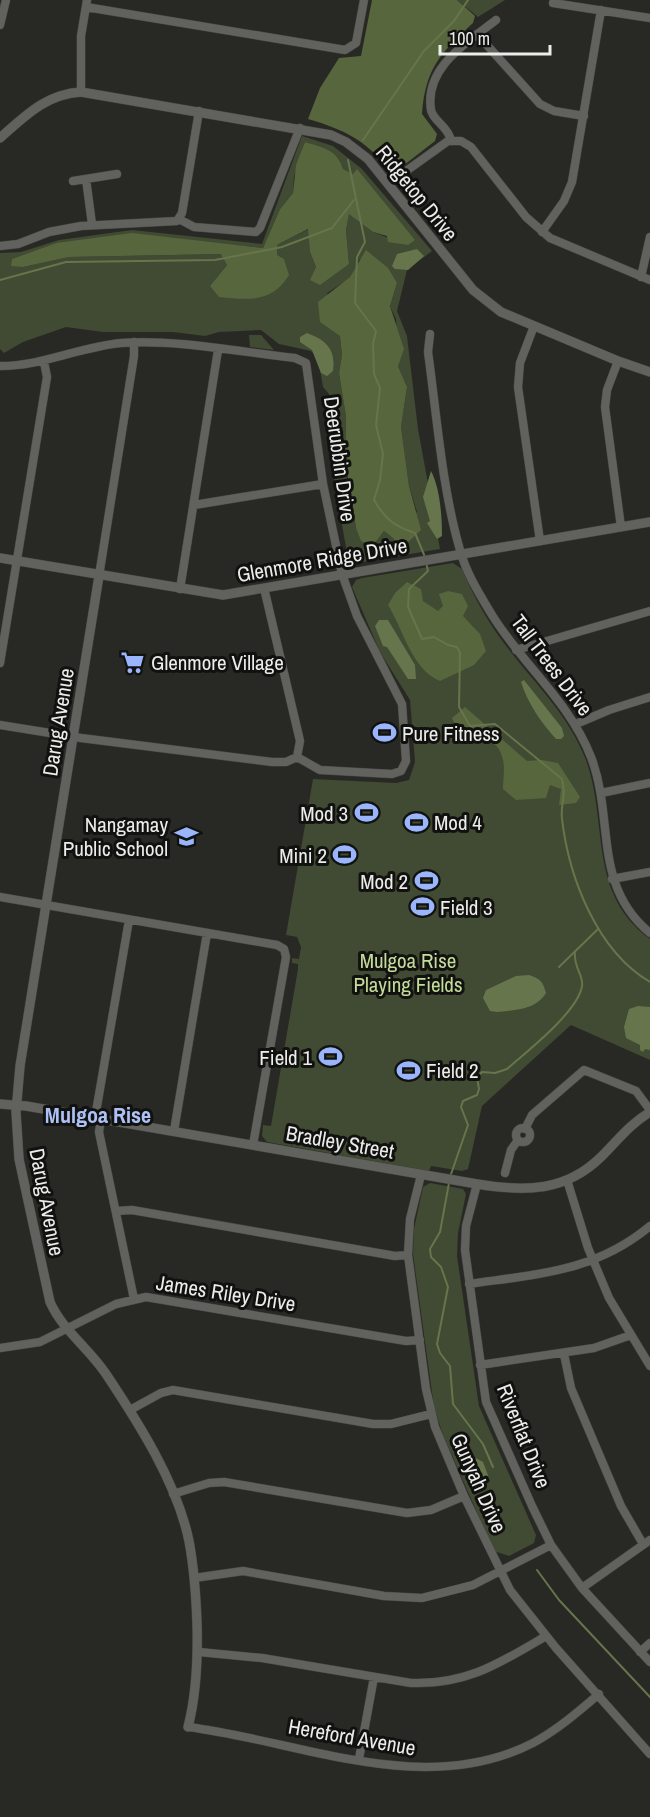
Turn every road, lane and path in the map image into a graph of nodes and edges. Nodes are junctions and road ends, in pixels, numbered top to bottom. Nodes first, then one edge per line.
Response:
1 (6, 0) edge
2 (364, 0) edge
3 (553, 3) dead end
4 (86, 4) edge
5 (601, 10) junction
6 (650, 18) edge
7 (496, 20) dead end
8 (0, 26) edge
9 (477, 34) junction
10 (81, 92) junction
11 (199, 111) junction
12 (584, 116) junction
13 (300, 128) junction
14 (0, 138) edge
15 (451, 140) junction
16 (117, 174) dead end
17 (86, 179) junction
18 (73, 181) dead end
19 (388, 184) junction
20 (179, 219) junction
21 (92, 224) junction
22 (542, 232) junction
23 (650, 237) edge
24 (0, 246) edge
25 (641, 277) junction
26 (650, 280) edge
27 (534, 326) junction
28 (430, 334) dead end
29 (134, 342) junction
30 (218, 350) junction
31 (618, 361) junction
32 (44, 362) junction
33 (0, 366) edge
34 (650, 372) edge
35 (323, 484) junction
36 (194, 505) junction
37 (650, 522) edge
38 (621, 527) junction
39 (540, 541) junction
40 (461, 554) junction
41 (0, 558) edge
42 (17, 561) junction
43 (342, 574) junction
44 (99, 576) junction
45 (264, 588) junction
46 (180, 589) junction
47 (650, 611) edge
48 (516, 650) junction
49 (0, 663) edge
50 (650, 697) edge
51 (576, 724) junction
52 (0, 725) edge
53 (75, 737) junction
54 (297, 757) junction
55 (650, 783) edge
56 (601, 793) junction
57 (650, 872) edge
58 (612, 879) junction
59 (0, 897) edge
60 (47, 905) junction
61 (129, 920) junction
62 (207, 933) junction
63 (650, 933) edge
64 (0, 1104) edge
65 (16, 1105) junction
66 (650, 1111) edge
67 (98, 1118) junction
68 (174, 1131) junction
69 (253, 1145) junction
70 (505, 1173) dead end
71 (421, 1174) junction
72 (567, 1180) junction
73 (477, 1184) junction
74 (116, 1211) junction
75 (650, 1226) edge
76 (408, 1255) junction
77 (593, 1261) junction
78 (469, 1284) junction
79 (134, 1299) junction
80 (67, 1330) junction
81 (631, 1335) junction
82 (420, 1340) junction
83 (0, 1348) edge
84 (564, 1354) junction
85 (480, 1365) junction
86 (650, 1366) edge
87 (130, 1410) junction
88 (431, 1414) junction
89 (173, 1494) junction
90 (464, 1496) junction
91 (646, 1542) edge
92 (551, 1545) junction
93 (499, 1571) junction
94 (194, 1578) junction
95 (582, 1588) junction
96 (546, 1636) junction
97 (650, 1643) edge
98 (199, 1652) junction
99 (640, 1652) junction
100 (650, 1662) edge
101 (374, 1677) junction
102 (599, 1694) junction
103 (188, 1727) joint
104 (650, 1754) edge
105 (359, 1759) junction

1 - 8 street
2 - 4 street
3 - 5 street
4 - 10 street
5 - 6 street
5 - 12 street
7 - 9 street
9 - 12 street
9 - 15 street
10 - 11 street, Ridgetop Drive
10 - 14 street, Ridgetop Drive
11 - 13 street, Ridgetop Drive
11 - 20 street
12 - 22 street
13 - 19 street, Ridgetop Drive
13 - 20 street
15 - 19 street
15 - 22 street
16 - 17 street
17 - 18 street
17 - 21 street
19 - 27 street, Ridgetop Drive
20 - 21 street
21 - 24 street
22 - 25 street
23 - 25 street
25 - 26 street
27 - 31 street, Ridgetop Drive
27 - 39 street
28 - 40 street, Tall Trees Drive
29 - 30 street, Deerubbin Drive
29 - 32 street, Deerubbin Drive
29 - 44 street
30 - 35 street, Deerubbin Drive
30 - 36 street
31 - 34 street, Ridgetop Drive
31 - 38 street
32 - 33 street, Deerubbin Drive
32 - 42 street
35 - 36 street
35 - 43 street, Deerubbin Drive
36 - 46 street
37 - 38 street, Glenmore Ridge Drive
38 - 39 street, Glenmore Ridge Drive
39 - 40 street, Glenmore Ridge Drive
40 - 43 street, Glenmore Ridge Drive
40 - 48 street, Tall Trees Drive
41 - 42 street, Glenmore Ridge Drive
42 - 44 street, Glenmore Ridge Drive
42 - 49 street
43 - 45 street, Glenmore Ridge Drive
43 - 54 street, Deerubbin Drive
44 - 46 street, Glenmore Ridge Drive
44 - 53 street, Darug Avenue
45 - 46 street, Glenmore Ridge Drive
45 - 54 street
47 - 48 street
48 - 51 street, Tall Trees Drive
50 - 51 street
51 - 56 street, Tall Trees Drive
52 - 53 street
53 - 54 street
53 - 60 street, Darug Avenue
55 - 56 street
56 - 58 street, Tall Trees Drive
57 - 58 street
58 - 63 street, Tall Trees Drive
59 - 60 street
60 - 61 street
60 - 65 street, Darug Avenue
61 - 62 street
61 - 67 street
62 - 68 street
62 - 69 street
64 - 65 street, Bradley Street
65 - 67 street, Bradley Street
65 - 80 street, Darug Avenue
66 - 70 street
66 - 72 street, Bradley Street
67 - 68 street, Bradley Street
67 - 74 street
68 - 69 street, Bradley Street
69 - 71 street, Bradley Street
71 - 73 street, Bradley Street
71 - 76 street, Gunyah Drive
72 - 73 street, Bradley Street
72 - 77 street
73 - 78 street, Riverflat Drive
74 - 76 street
74 - 79 street
75 - 77 street
76 - 82 street, Gunyah Drive
77 - 78 street
77 - 81 street
78 - 85 street, Riverflat Drive
79 - 80 street, James Riley Drive
79 - 82 street, James Riley Drive
80 - 83 street, James Riley Drive
80 - 87 street, Darug Avenue
81 - 84 street
81 - 86 street
82 - 88 street, Gunyah Drive
84 - 85 street
84 - 91 street
85 - 92 street, Riverflat Drive
87 - 88 street
87 - 89 street, Darug Avenue
88 - 90 street, Gunyah Drive
89 - 90 street
89 - 94 street, Darug Avenue
90 - 93 street, Gunyah Drive
91 - 95 street
92 - 93 street
92 - 95 street, Riverflat Drive
93 - 94 street
93 - 96 street, Gunyah Drive
94 - 98 street, Darug Avenue
95 - 99 street, Riverflat Drive
96 - 101 street
96 - 102 street, Gunyah Drive
97 - 99 street
98 - 101 street
98 - 103 street, Darug Avenue
99 - 100 street, Riverflat Drive
101 - 105 street
102 - 104 street, Gunyah Drive
102 - 105 street, Hereford Avenue
103 - 105 street, Hereford Avenue

